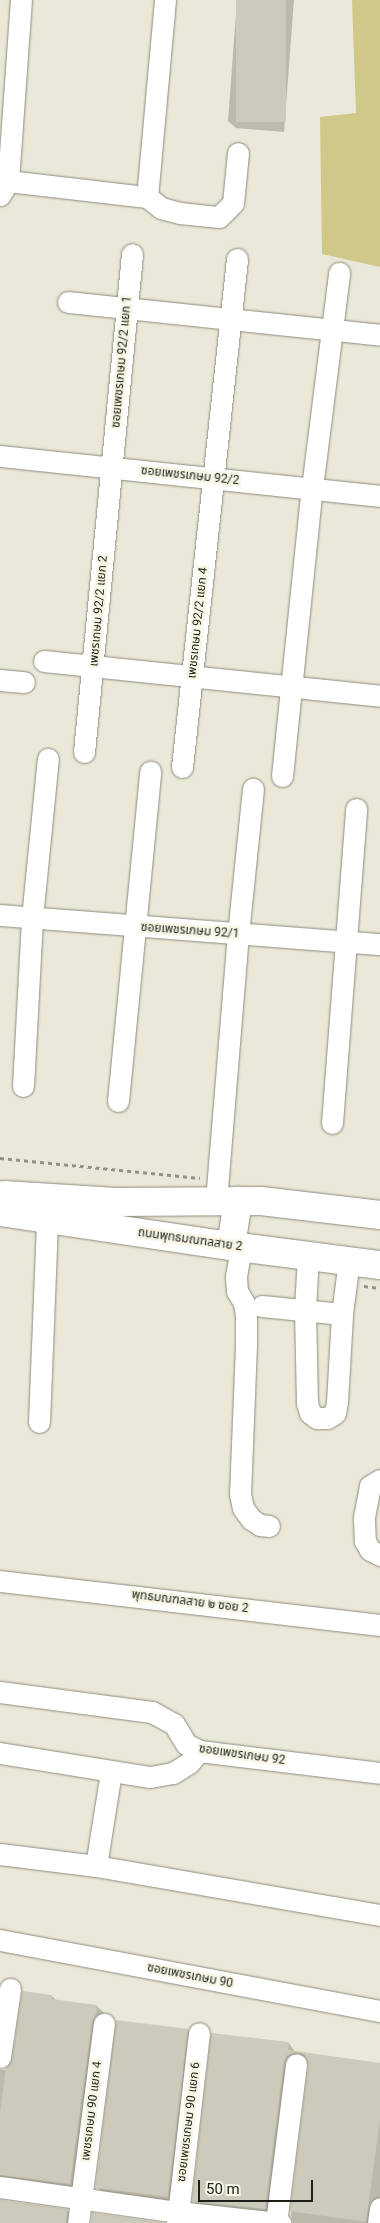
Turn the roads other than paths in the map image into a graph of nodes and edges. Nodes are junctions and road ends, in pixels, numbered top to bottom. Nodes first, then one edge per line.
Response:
1 (22, 0) edge
2 (165, 0) edge
3 (238, 153) dead end
4 (4, 188) edge
5 (147, 197) junction
6 (132, 254) dead end
7 (237, 259) dead end
8 (339, 273) dead end
9 (68, 302) dead end
10 (127, 310) junction
11 (230, 319) junction
12 (332, 330) junction
13 (380, 335) edge
14 (0, 456) edge
15 (113, 469) junction
16 (213, 479) junction
17 (312, 488) junction
18 (380, 496) edge
19 (44, 661) dead end
20 (94, 667) junction
21 (192, 676) junction
22 (0, 680) edge
23 (24, 682) dead end
24 (292, 686) junction
25 (380, 696) edge
26 (84, 752) dead end
27 (48, 759) dead end
28 (182, 768) dead end
29 (150, 772) dead end
30 (282, 776) dead end
31 (253, 789) dead end
32 (356, 809) dead end
33 (0, 915) edge
34 (32, 918) junction
35 (134, 927) junction
36 (238, 934) junction
37 (346, 942) junction
38 (380, 944) edge
39 (23, 1086) dead end
40 (118, 1101) dead end
41 (332, 1123) dead end
42 (0, 1194) edge
43 (224, 1194) junction
44 (0, 1212) edge
45 (380, 1215) edge
46 (47, 1219) junction
47 (236, 1247) junction
48 (308, 1256) junction
49 (349, 1260) junction
50 (380, 1265) edge
51 (262, 1306) dead end
52 (305, 1309) junction
53 (342, 1314) junction
54 (39, 1422) dead end
55 (380, 1480) edge
56 (269, 1526) dead end
57 (380, 1555) edge
58 (0, 1581) edge
59 (380, 1625) edge
60 (0, 1692) edge
61 (199, 1751) junction
62 (0, 1753) edge
63 (111, 1772) junction
64 (380, 1773) edge
65 (0, 1854) edge
66 (96, 1866) junction
67 (380, 1915) edge
68 (0, 1940) edge
69 (10, 1989) dead end
70 (380, 2011) edge
71 (104, 2024) dead end
72 (200, 2033) dead end
73 (0, 2057) edge
74 (296, 2064) dead end
75 (0, 2187) edge
76 (81, 2198) junction
77 (380, 2208) edge
78 (177, 2217) edge
79 (78, 2223) edge
80 (277, 2223) edge
81 (378, 2223) edge

1 - 4 street
2 - 5 street
3 - 5 street
4 - 5 street
6 - 10 street, ซอยเพชรเกษม 92/2 แยก 1
7 - 11 street, เพชรเกษม 92/2 แยก 4
8 - 12 street
9 - 10 street
10 - 11 street
10 - 15 street, ซอยเพชรเกษม 92/2 แยก 1
11 - 12 street
11 - 16 street, เพชรเกษม 92/2 แยก 4
12 - 13 street
12 - 17 street
14 - 15 street, ซอยเพชรเกษม 92/2
15 - 16 street, ซอยเพชรเกษม 92/2
15 - 20 street, เพชรเกษม 92/2 แยก 2
16 - 17 street, ซอยเพชรเกษม 92/2
16 - 21 street, เพชรเกษม 92/2 แยก 4
17 - 18 street, ซอยเพชรเกษม 92/2
17 - 24 street
19 - 20 street
20 - 21 street
20 - 26 street, เพชรเกษม 92/2 แยก 2
21 - 24 street
21 - 28 street, เพชรเกษม 92/2 แยก 4
22 - 23 street
24 - 25 street
24 - 30 street
27 - 34 street
29 - 35 street
31 - 36 street
32 - 37 street
33 - 34 street, ซอยเพชรเกษม 92/1
34 - 35 street, ซอยเพชรเกษม 92/1
34 - 39 street
35 - 36 street, ซอยเพชรเกษม 92/1
35 - 40 street
36 - 37 street, ซอยเพชรเกษม 92/1
36 - 43 street
37 - 38 street, ซอยเพชรเกษม 92/1
37 - 41 street
42 - 43 main road
43 - 45 main road
43 - 47 main road
44 - 46 main road, ถนนพุทธมณฑลสาย 2
46 - 47 main road, ถนนพุทธมณฑลสาย 2
46 - 54 street
47 - 48 main road, ถนนพุทธมณฑลสาย 2
47 - 56 street
48 - 49 main road, ถนนพุทธมณฑลสาย 2
48 - 52 street
49 - 50 main road, ถนนพุทธมณฑลสาย 2
49 - 53 street
51 - 52 street
52 - 53 street
52 - 53 street
55 - 57 street
58 - 59 street, พุทธมณฑลสาย ๒ ซอย 2
60 - 61 street, ซอยเพชรเกษม 92
61 - 63 street
61 - 64 street, ซอยเพชรเกษม 92
62 - 63 street
63 - 66 street
65 - 66 street
66 - 67 street
68 - 70 street, ซอยเพชรเกษม 90
69 - 73 street
71 - 76 street, เพชรเกษม 90 แยก 4
72 - 78 street, ซอยเพชรเกษม 90 แยก 6
74 - 80 street
75 - 76 street
76 - 78 street
76 - 79 street, เพชรเกษม 90 แยก 4
77 - 81 street
78 - 80 street

